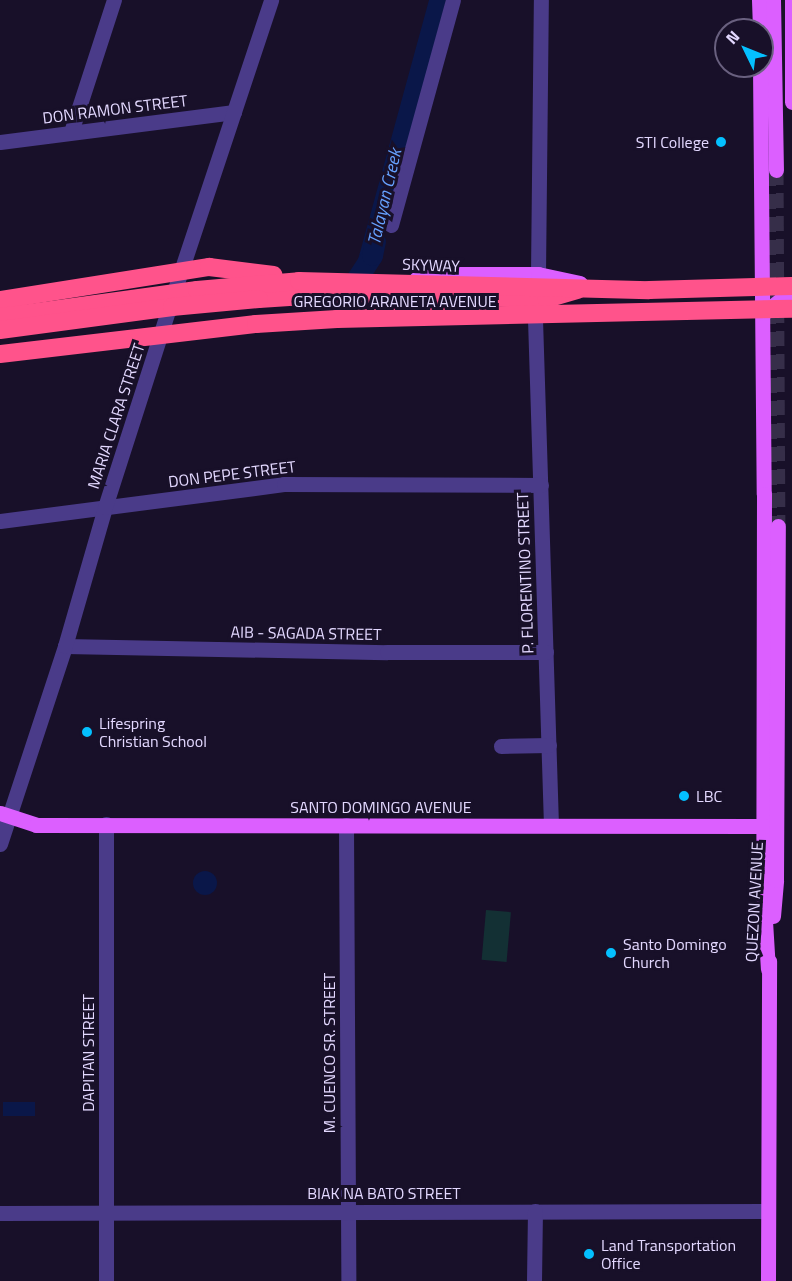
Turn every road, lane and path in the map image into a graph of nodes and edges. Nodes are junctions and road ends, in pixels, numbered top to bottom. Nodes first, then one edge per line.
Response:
1 (114, 0) edge
2 (271, 0) edge
3 (453, 0) edge
4 (541, 0) edge
5 (759, 0) edge
6 (773, 0) edge
7 (792, 0) edge
8 (760, 18) edge
9 (760, 78) edge
10 (792, 102) edge
11 (234, 111) junction
12 (70, 132) junction
13 (0, 142) edge
14 (776, 170) tunnel mouth
15 (391, 225) dead end
16 (537, 274) junction
17 (792, 278) edge
18 (761, 279) junction
19 (299, 281) junction
20 (381, 285) junction
21 (594, 286) junction
22 (349, 288) junction
23 (792, 288) edge
24 (173, 295) junction
25 (0, 300) edge
26 (792, 309) edge
27 (792, 314) edge
28 (762, 315) junction
29 (0, 319) edge
30 (535, 319) junction
31 (164, 327) junction
32 (0, 330) edge
33 (0, 352) edge
34 (541, 485) junction
35 (105, 507) junction
36 (0, 521) edge
37 (778, 526) tunnel mouth
38 (65, 646) junction
39 (546, 652) junction
40 (549, 744) junction
41 (501, 746) dead end
42 (5, 814) edge
43 (106, 824) junction
44 (346, 825) junction
45 (551, 825) junction
46 (764, 826) junction
47 (0, 844) edge
48 (768, 969) junction
49 (347, 1211) junction
50 (535, 1211) junction
51 (768, 1211) junction
52 (0, 1213) edge
53 (106, 1213) junction
54 (106, 1281) edge
55 (348, 1281) edge
56 (534, 1281) edge
57 (768, 1281) edge

1 - 12 street
2 - 11 street, MARIA CLARA STREET
3 - 15 street
4 - 16 street
5 - 8 main road
6 - 14 main road
7 - 10 main road
9 - 18 main road
11 - 12 street, DON RAMON STREET
11 - 24 street, MARIA CLARA STREET
12 - 13 street, DON RAMON STREET
16 - 20 main road, GREGORIO ARANETA AVENUE
16 - 21 main road, GREGORIO ARANETA AVENUE
17 - 18 main road, GREGORIO ARANETA AVENUE
18 - 21 main road, GREGORIO ARANETA AVENUE
18 - 28 main road
19 - 23 highway, SKYWAY, bridge
19 - 25 highway, bridge
19 - 29 highway, SKYWAY, bridge
20 - 21 main road, GREGORIO ARANETA AVENUE
20 - 22 main road, GREGORIO ARANETA AVENUE, bridge
21 - 22 highway
22 - 24 main road, GREGORIO ARANETA AVENUE
22 - 32 highway, bridge
23 - 28 main road
24 - 29 main road, GREGORIO ARANETA AVENUE
24 - 31 street, MARIA CLARA STREET
26 - 33 highway, bridge
27 - 28 main road, GREGORIO ARANETA AVENUE
28 - 30 main road, GREGORIO ARANETA AVENUE
28 - 46 main road
30 - 31 main road, GREGORIO ARANETA AVENUE
30 - 34 street, P. FLORENTINO STREET
31 - 33 main road, GREGORIO ARANETA AVENUE
31 - 35 street, MARIA CLARA STREET
34 - 35 street, DON PEPE STREET
34 - 39 street, P. FLORENTINO STREET
35 - 36 street, DON PEPE STREET
35 - 38 street, MARIA CLARA STREET
37 - 48 main road, QUEZON AVENUE
38 - 39 street, AIB - SAGADA STREET
38 - 42 street, MARIA CLARA STREET
39 - 40 street, P. FLORENTINO STREET
40 - 41 street
40 - 45 street, P. FLORENTINO STREET
42 - 43 main road, SANTO DOMINGO AVENUE
42 - 47 street, MARIA CLARA STREET
43 - 44 main road, SANTO DOMINGO AVENUE
43 - 53 street, DAPITAN STREET
44 - 45 main road, SANTO DOMINGO AVENUE
44 - 49 street, M. CUENCO SR. STREET
45 - 46 main road, SANTO DOMINGO AVENUE
46 - 48 main road
48 - 51 main road, QUEZON AVENUE
49 - 50 street, BIAK NA BATO STREET
49 - 53 street, BIAK NA BATO STREET
49 - 55 street, M. CUENCO SR. STREET
50 - 51 street, BIAK NA BATO STREET
50 - 56 street
51 - 57 main road, QUEZON AVENUE
52 - 53 street, BIAK NA BATO STREET
53 - 54 street, DAPITAN STREET

